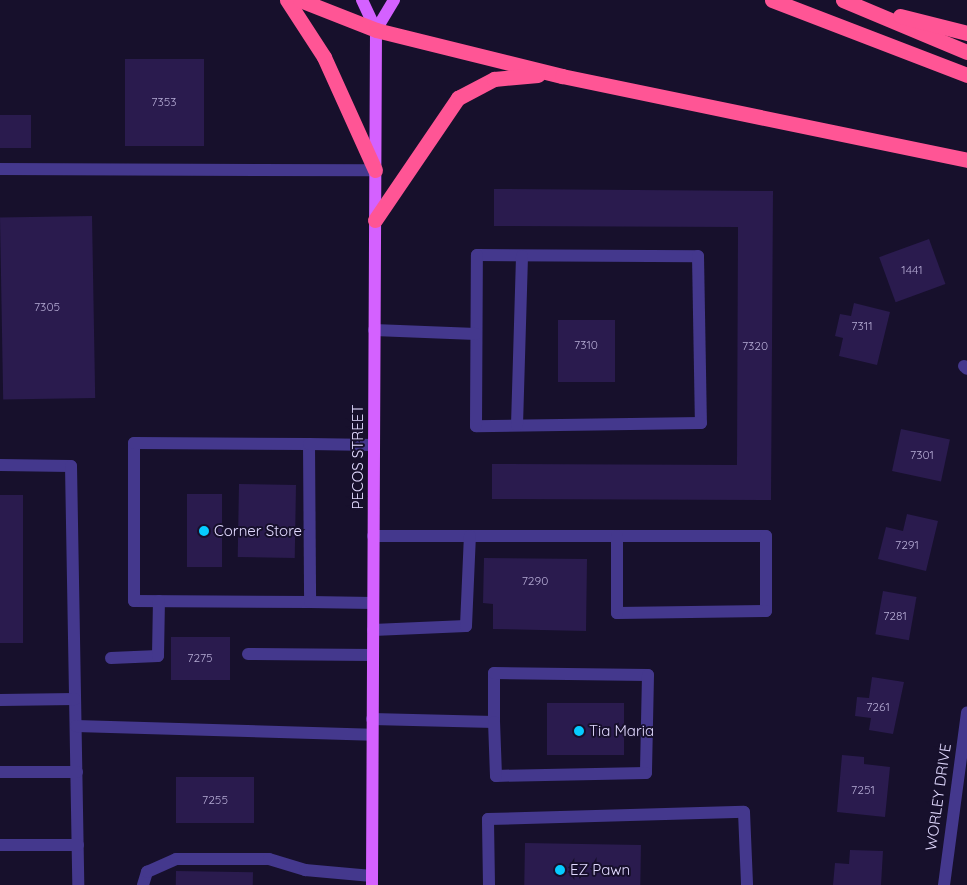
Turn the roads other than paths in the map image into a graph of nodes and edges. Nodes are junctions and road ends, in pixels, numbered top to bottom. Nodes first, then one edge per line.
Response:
1 (287, 0) edge
2 (300, 0) edge
3 (362, 0) edge
4 (394, 0) edge
5 (772, 0) edge
6 (843, 0) edge
7 (869, 10) junction
8 (376, 30) junction
9 (967, 34) edge
10 (967, 52) edge
11 (967, 75) edge
12 (562, 76) junction
13 (967, 160) edge
14 (0, 169) edge
15 (375, 170) junction
16 (375, 220) junction
17 (522, 256) junction
18 (374, 330) junction
19 (476, 334) junction
20 (517, 425) junction
21 (309, 444) junction
22 (374, 445) junction
23 (0, 465) edge
24 (373, 536) junction
25 (470, 536) junction
26 (617, 536) junction
27 (159, 601) junction
28 (310, 602) junction
29 (373, 603) junction
30 (373, 630) junction
31 (248, 654) dead end
32 (373, 654) junction
33 (112, 658) dead end
34 (75, 699) junction
35 (0, 700) edge
36 (967, 713) edge
37 (372, 719) junction
38 (494, 722) junction
39 (76, 726) junction
40 (372, 735) junction
41 (0, 772) edge
42 (77, 772) junction
43 (0, 845) edge
44 (78, 845) junction
45 (372, 881) edge
46 (78, 885) edge
47 (143, 885) edge
48 (489, 885) edge
49 (746, 885) edge
50 (944, 885) edge

1 - 15 highway
2 - 8 highway
3 - 8 main road, PECOS STREET
4 - 8 main road
5 - 11 highway
6 - 7 highway
7 - 9 highway
7 - 10 highway
8 - 12 highway
8 - 15 main road, PECOS STREET
12 - 13 highway
12 - 16 highway
14 - 15 street
15 - 16 main road, PECOS STREET
16 - 18 main road, PECOS STREET
17 - 19 street
17 - 20 street
17 - 20 street
18 - 19 street
18 - 22 main road, PECOS STREET
19 - 20 street
21 - 22 street
21 - 27 street
21 - 28 street
22 - 24 main road, PECOS STREET
23 - 34 street
24 - 25 street
24 - 29 main road, PECOS STREET
25 - 26 street
25 - 30 street
26 - 26 street
27 - 28 street
27 - 33 street
28 - 29 street
29 - 30 main road, PECOS STREET
30 - 32 main road, PECOS STREET
31 - 32 street
32 - 37 main road, PECOS STREET
34 - 35 street
34 - 39 street
36 - 50 street, WORLEY DRIVE
37 - 38 street
37 - 40 main road, PECOS STREET
38 - 38 street
39 - 40 street
39 - 42 street
40 - 45 main road, PECOS STREET
41 - 42 street
42 - 44 street
43 - 44 street
44 - 46 street
45 - 47 street
48 - 49 street

